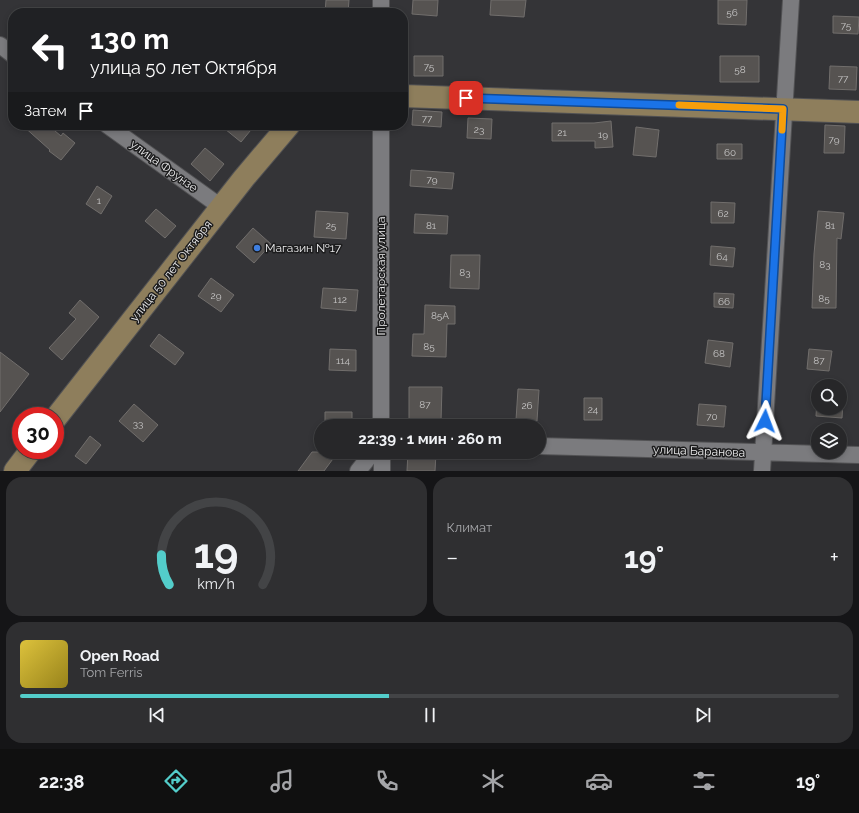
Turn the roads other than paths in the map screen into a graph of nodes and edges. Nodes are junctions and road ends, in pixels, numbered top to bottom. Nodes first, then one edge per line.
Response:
1 (791, 0) edge
2 (0, 45) edge
3 (8, 51) edge
4 (408, 96) edge
5 (783, 109) junction
6 (859, 112) edge
7 (114, 130) edge
8 (285, 130) edge
9 (381, 130) edge
10 (221, 207) junction
11 (64, 408) edge
12 (381, 419) edge
13 (546, 446) edge
14 (763, 452) junction
15 (859, 455) edge
16 (24, 459) edge
17 (367, 459) edge
18 (382, 459) edge
19 (14, 471) edge
20 (358, 471) edge
21 (382, 471) edge
22 (762, 471) edge

1 - 5 street
2 - 3 street
4 - 5 main road
5 - 6 main road
5 - 14 street
7 - 10 street, улица Фрунзе
8 - 10 main road, улица 50 лет Октября
9 - 12 street, Пролетарская улица
10 - 11 main road, улица 50 лет Октября
13 - 14 street, улица Баранова
14 - 15 street, улица Баранова
14 - 22 street
16 - 19 main road
17 - 20 street
18 - 21 street

